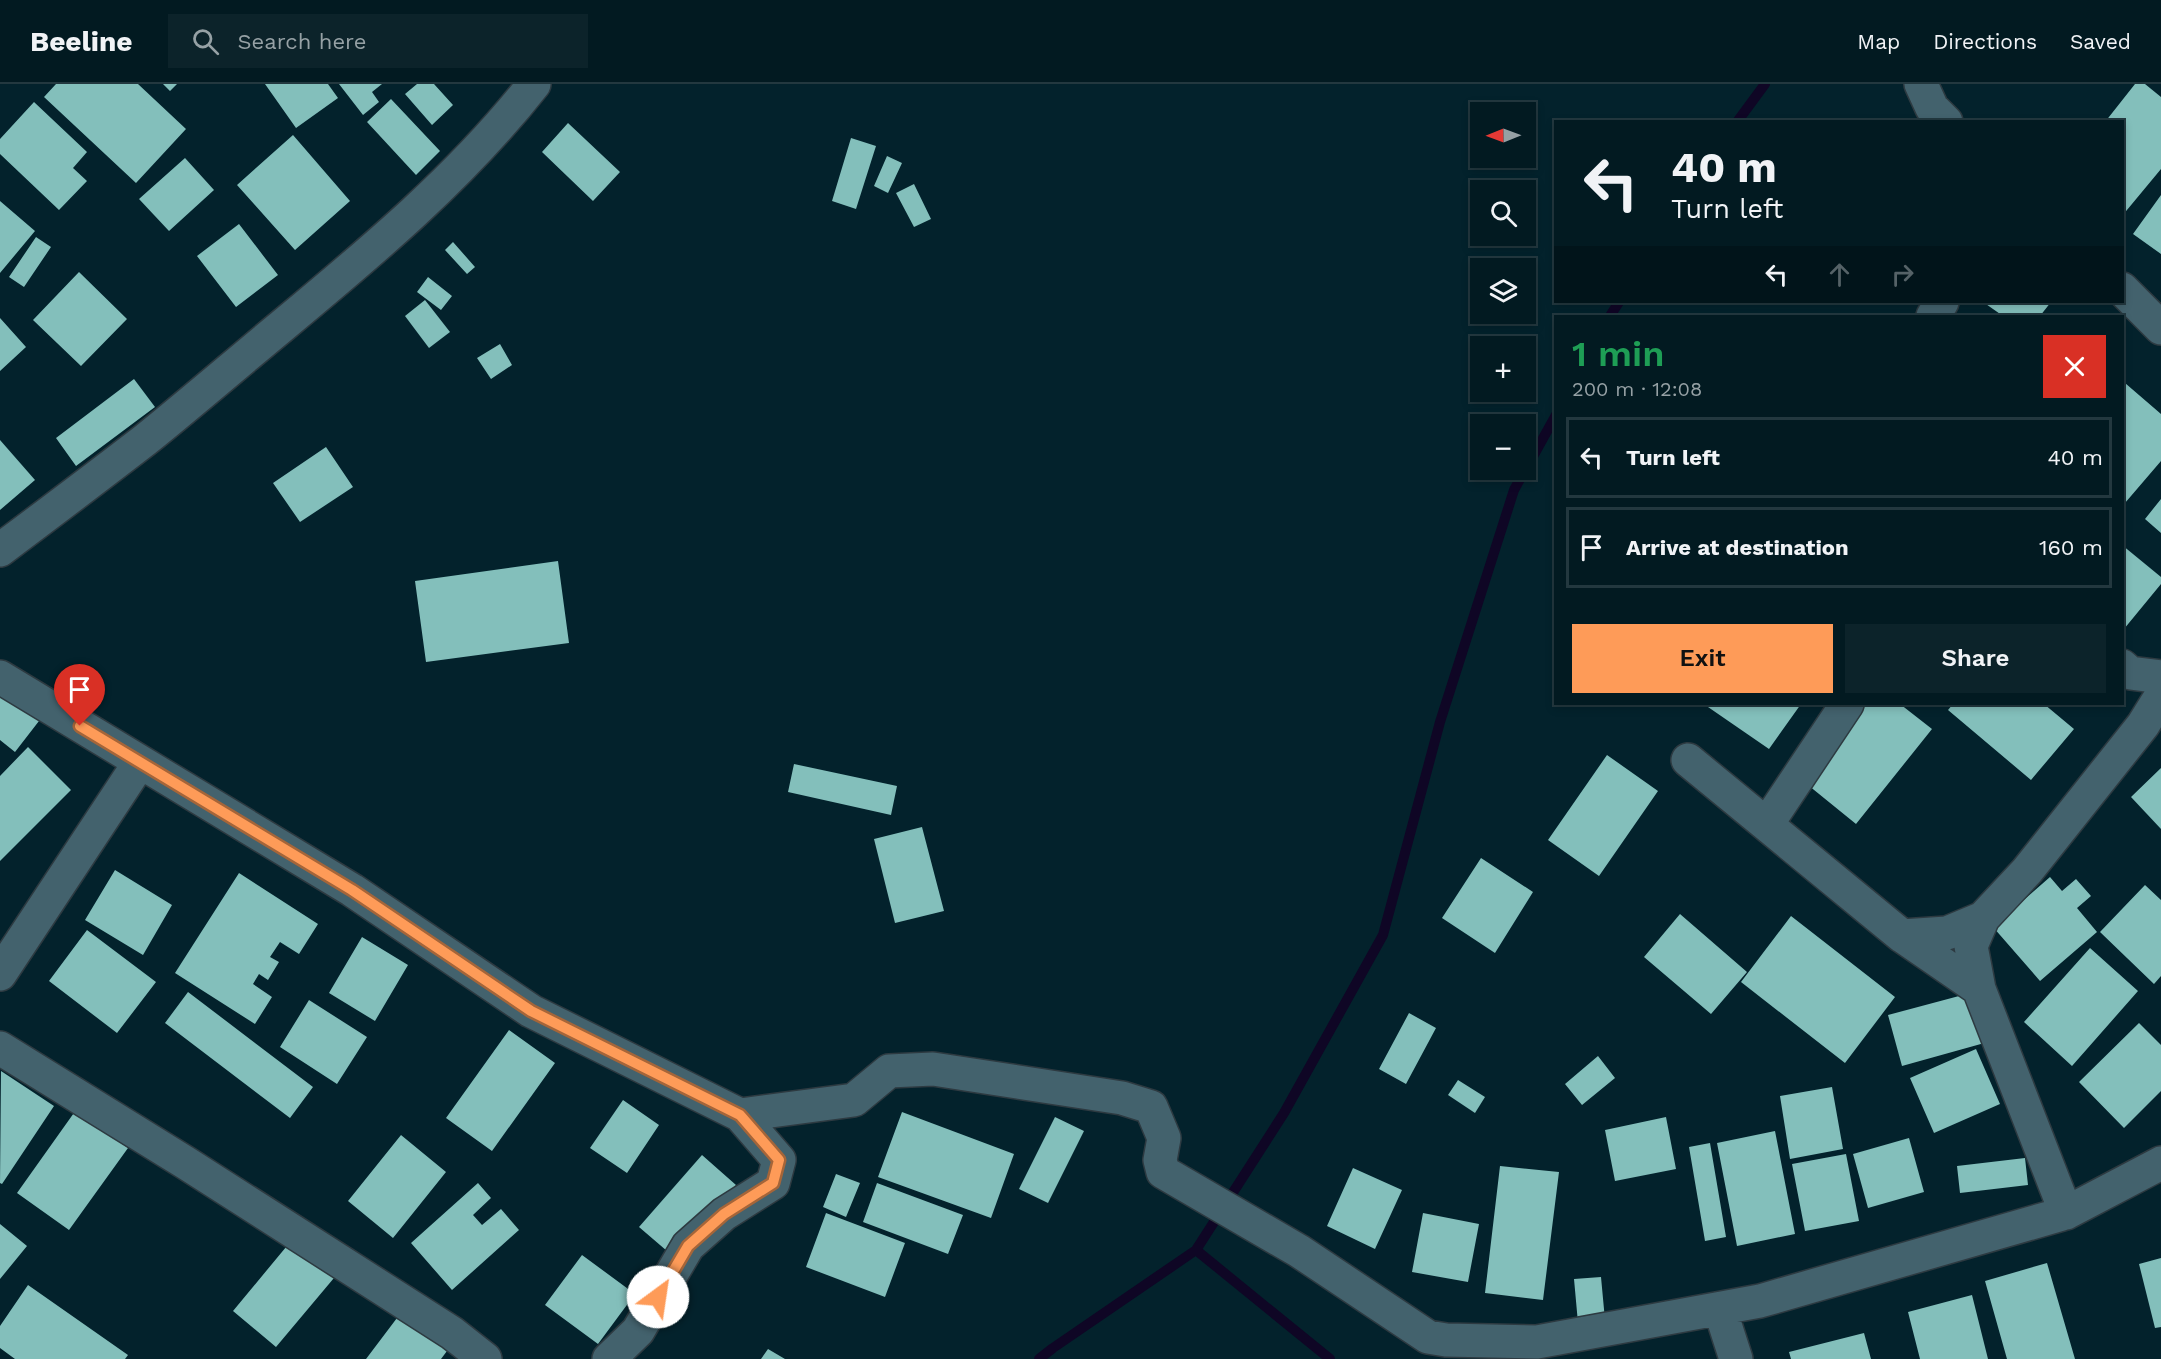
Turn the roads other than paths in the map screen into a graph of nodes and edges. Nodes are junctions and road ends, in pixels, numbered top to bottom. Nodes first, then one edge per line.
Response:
1 (534, 84) edge
2 (1921, 84) edge
3 (1944, 120) edge
4 (2124, 291) edge
5 (2161, 328) edge
6 (0, 550) edge
7 (2124, 668) edge
8 (0, 677) edge
9 (2161, 677) edge
10 (2161, 696) edge
11 (1846, 705) edge
12 (1688, 760) dead end
13 (140, 762) junction
14 (1767, 824) junction
15 (1983, 918) junction
16 (1902, 936) junction
17 (0, 974) edge
18 (1979, 989) junction
19 (0, 1048) edge
20 (740, 1115) junction
21 (2161, 1163) edge
22 (2066, 1213) junction
23 (1720, 1309) junction
24 (485, 1359) edge
25 (609, 1359) edge
26 (1736, 1359) edge

1 - 6 street
2 - 3 street
4 - 5 street
7 - 9 street
8 - 13 street
10 - 15 street
11 - 14 street
12 - 14 street
13 - 17 street
13 - 20 street
14 - 16 street
15 - 16 street
15 - 18 street
16 - 18 street
18 - 22 street
19 - 24 street
20 - 23 street
20 - 25 street
21 - 22 street
22 - 23 street
23 - 26 street

